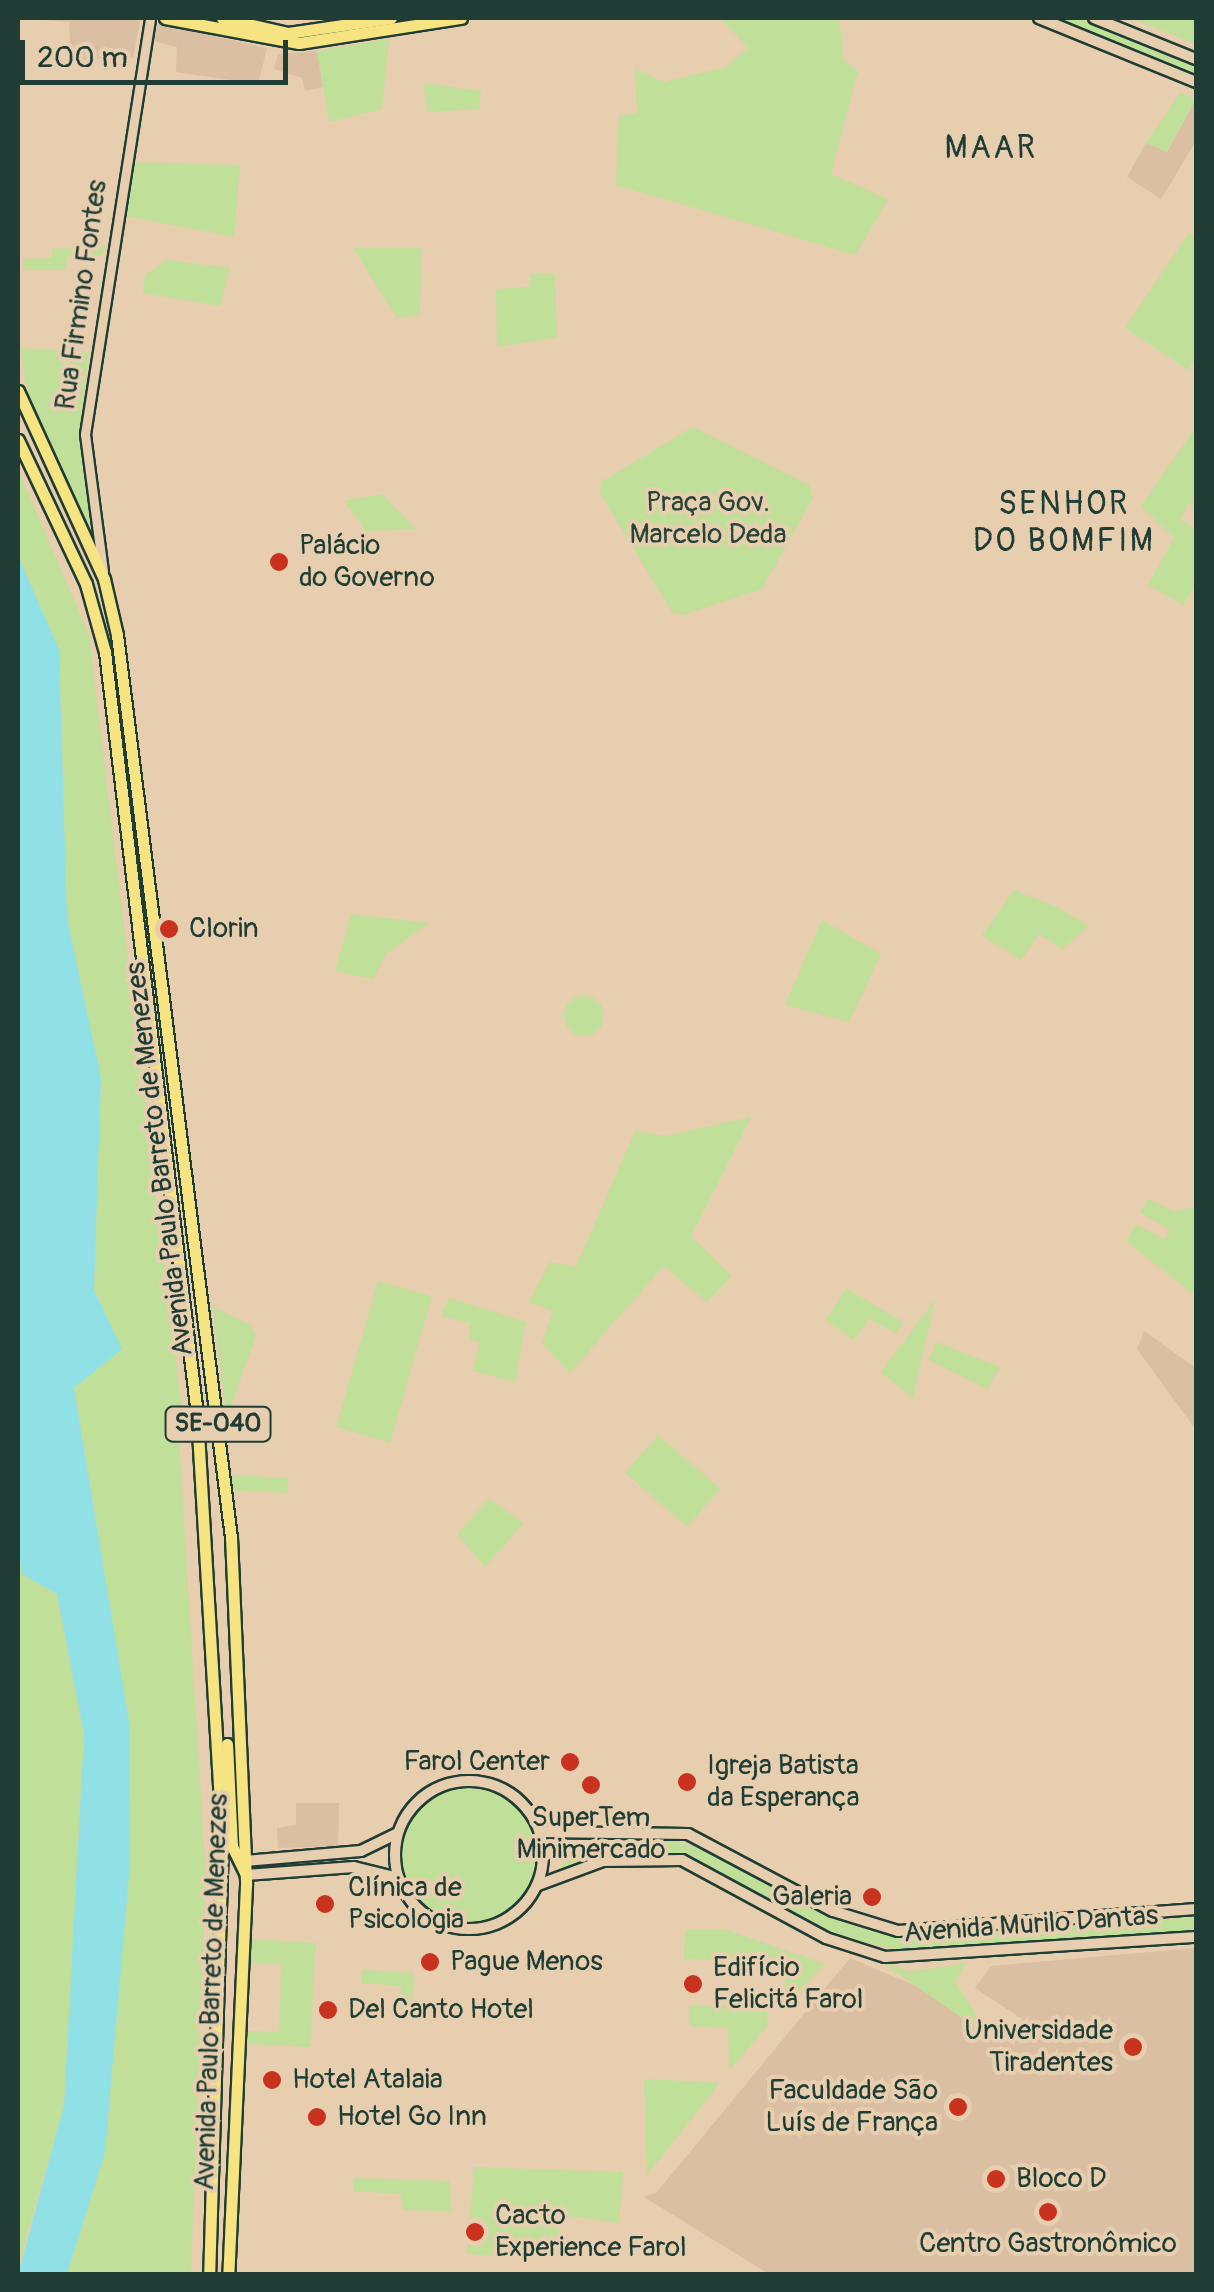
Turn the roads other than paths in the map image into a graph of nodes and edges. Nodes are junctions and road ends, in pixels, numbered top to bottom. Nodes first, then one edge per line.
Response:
1 (150, 18) edge
2 (165, 18) edge
3 (222, 18) edge
4 (390, 18) edge
5 (461, 18) edge
6 (1039, 18) edge
7 (1094, 18) edge
8 (1196, 59) edge
9 (1196, 82) edge
10 (18, 390) edge
11 (18, 440) edge
12 (104, 579) junction
13 (199, 1435) junction
14 (219, 1436) junction
15 (218, 1696) junction
16 (541, 1832) junction
17 (398, 1834) junction
18 (243, 1869) junction
19 (398, 1878) junction
20 (538, 1885) junction
21 (222, 1891) junction
22 (1196, 1909) edge
23 (1196, 1936) edge
24 (209, 2274) edge
25 (228, 2274) edge

1 - 12 street, Rua Firmino Fontes
2 - 5 main road
3 - 4 main road
6 - 9 main road
7 - 8 main road
10 - 12 main road, SE-040
11 - 13 main road, Avenida Paulo Barreto de Menezes / SE-040
12 - 14 main road, Avenida Paulo Barreto de Menezes / SE-040
13 - 14 main road
13 - 15 main road, Avenida Paulo Barreto de Menezes / SE-040
14 - 18 main road, Avenida Paulo Barreto de Menezes / SE-040
15 - 18 main road
15 - 21 main road, Avenida Paulo Barreto de Menezes / SE-040
16 - 17 main road
16 - 20 main road
16 - 22 main road, Avenida Murilo Dantas
17 - 18 main road
17 - 19 main road
18 - 19 main road
18 - 21 main road
18 - 25 main road, Avenida Paulo Barreto de Menezes / SE-040
19 - 20 main road, Avenida Murilo Dantas
20 - 23 main road, Avenida Murilo Dantas
21 - 24 main road, Avenida Paulo Barreto de Menezes / SE-040

